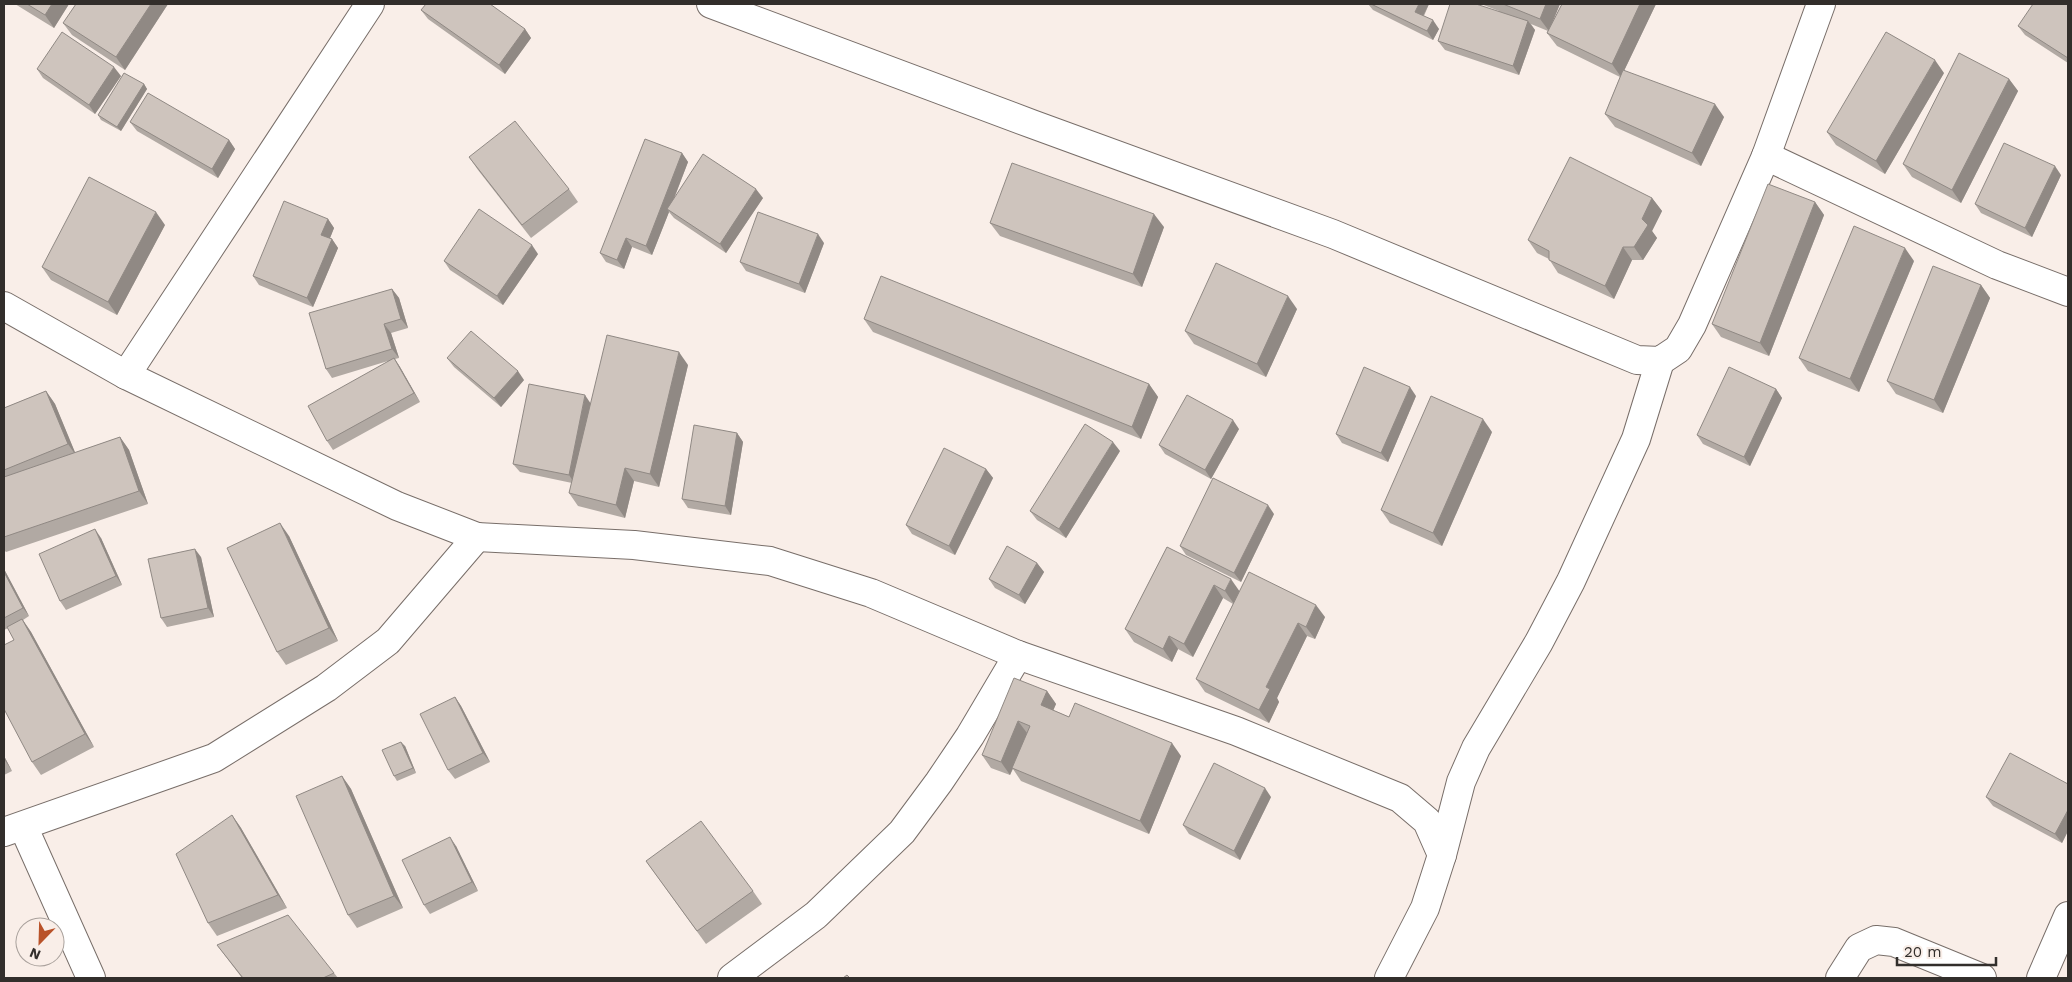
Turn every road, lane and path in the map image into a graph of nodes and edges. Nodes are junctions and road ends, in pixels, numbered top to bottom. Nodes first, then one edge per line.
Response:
1 (711, 4) edge
2 (1821, 4) edge
3 (361, 7) edge
4 (1766, 156) junction
5 (2068, 292) edge
6 (4, 306) edge
7 (1660, 361) junction
8 (126, 375) junction
9 (477, 538) junction
10 (1018, 655) junction
11 (13, 829) edge
12 (1442, 855) junction
13 (2068, 916) edge
14 (91, 978) edge
15 (732, 978) edge
16 (1389, 978) edge
17 (1840, 978) edge
18 (1982, 978) edge
19 (2041, 978) edge

1 - 7 street
2 - 4 street
3 - 8 street
4 - 5 street
4 - 7 street
6 - 8 street
7 - 12 street
8 - 9 street
9 - 10 street
9 - 11 street
10 - 12 street
10 - 15 street
11 - 14 street
12 - 16 street
13 - 19 street
17 - 18 street

